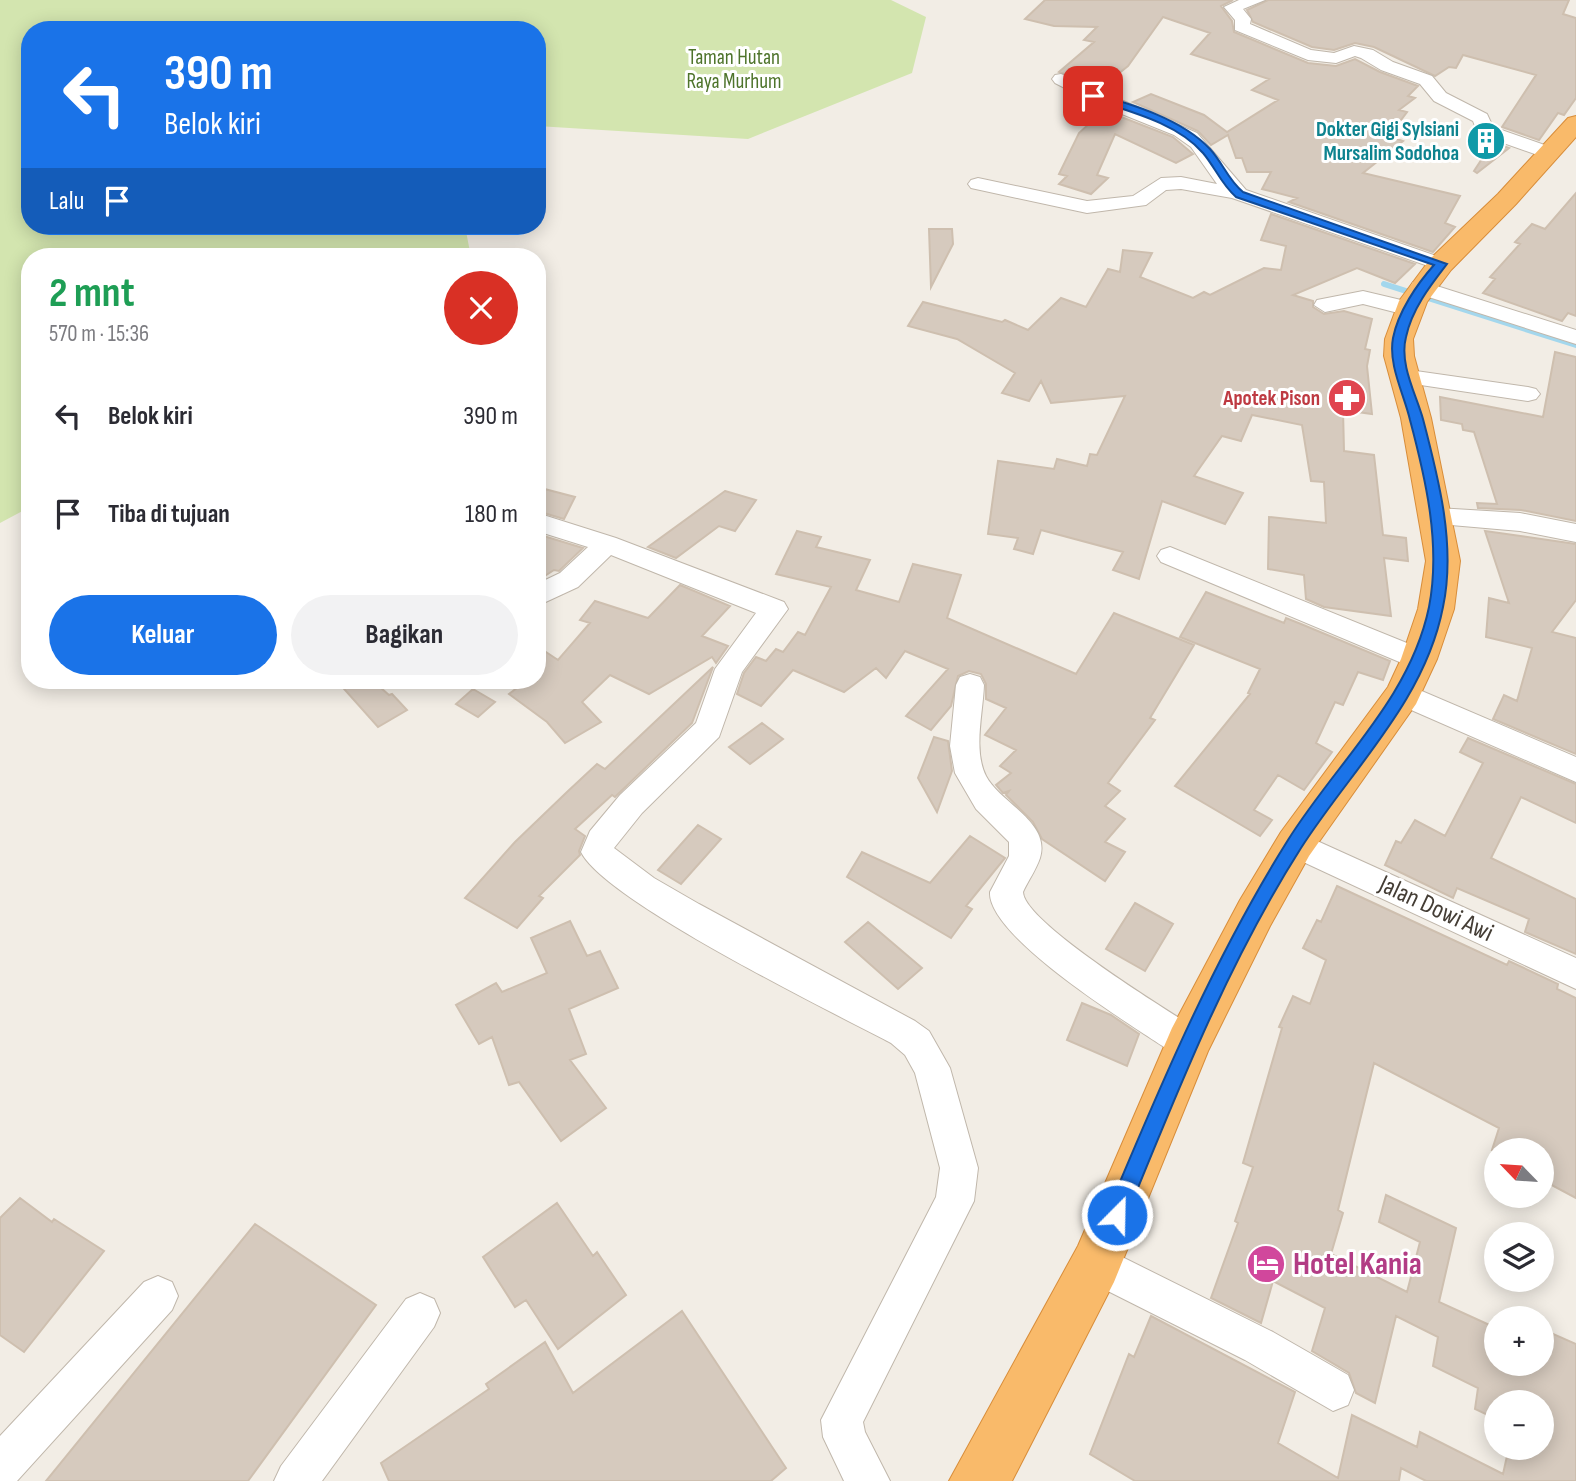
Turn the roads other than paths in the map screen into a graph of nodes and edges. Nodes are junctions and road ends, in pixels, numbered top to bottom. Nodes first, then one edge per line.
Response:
1 (1257, 0) edge
2 (1061, 79) dead end
3 (1576, 123) edge
4 (1549, 153) junction
5 (978, 184) dead end
6 (1236, 193) junction
7 (1441, 264) junction
8 (1416, 296) junction
9 (1325, 304) dead end
10 (1576, 337) edge
11 (1402, 376) junction
12 (1528, 394) dead end
13 (1437, 517) junction
14 (546, 525) edge
15 (1576, 533) edge
16 (607, 544) junction
17 (1170, 556) dead end
18 (546, 592) edge
19 (1411, 676) junction
20 (970, 685) dead end
21 (1576, 770) edge
22 (1295, 844) junction
23 (1576, 974) edge
24 (1188, 1043) junction
25 (1096, 1264) junction
26 (158, 1296) dead end
27 (420, 1313) dead end
28 (1333, 1390) dead end
29 (0, 1468) edge
30 (296, 1481) edge
31 (868, 1481) edge
32 (977, 1481) edge

1 - 4 street
2 - 6 street
3 - 4 highway
4 - 7 highway
5 - 6 street
6 - 7 street
7 - 8 highway
8 - 9 street
8 - 10 street
8 - 11 highway
11 - 12 street
11 - 13 highway
13 - 15 street
13 - 19 highway
14 - 16 street
16 - 18 street
16 - 31 street
17 - 19 street
19 - 21 street
19 - 22 highway
20 - 24 street
22 - 23 street, Jalan Dowi Awi
22 - 24 highway
24 - 25 highway
25 - 28 street
25 - 32 highway
26 - 29 street
27 - 30 street

